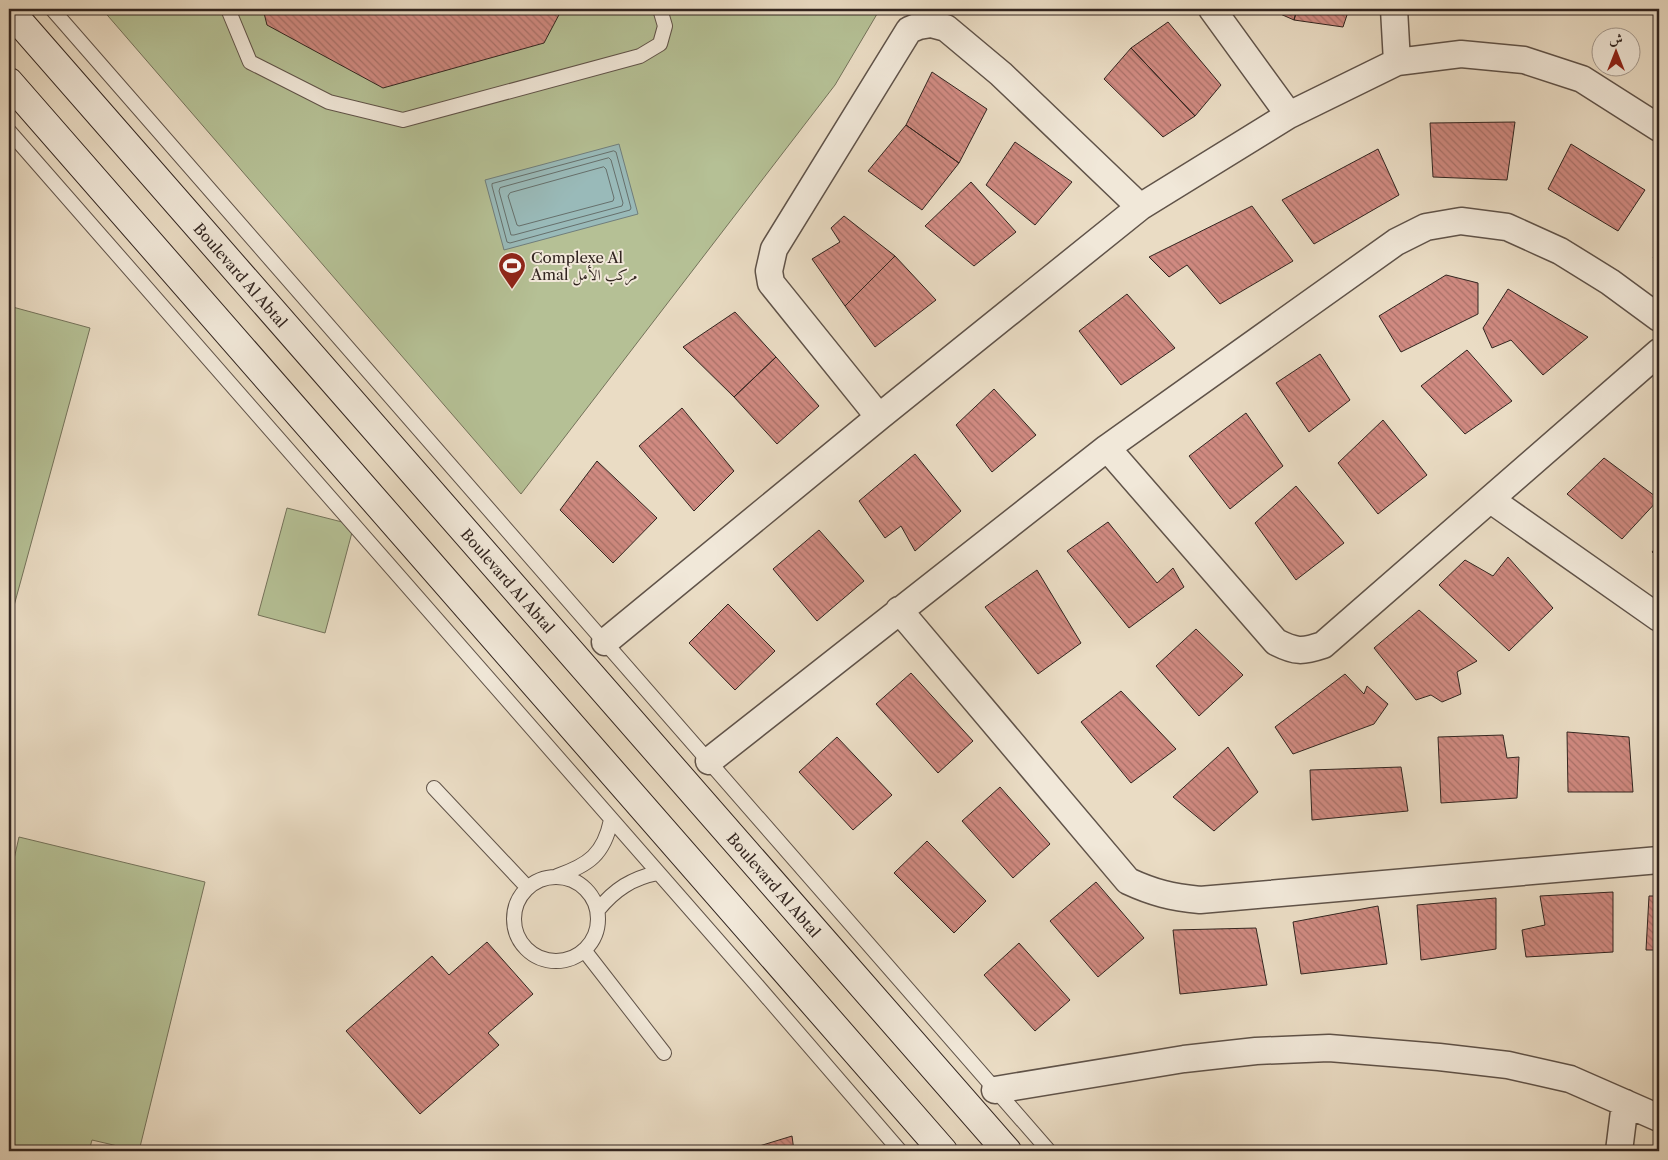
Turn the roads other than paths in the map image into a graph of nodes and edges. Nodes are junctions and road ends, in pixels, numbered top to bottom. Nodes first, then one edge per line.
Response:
1 (228, 9) edge
2 (660, 9) edge
3 (1212, 9) edge
4 (1394, 9) edge
5 (9, 10) edge
6 (60, 11) edge
7 (1396, 62) junction
8 (9, 82) edge
9 (1289, 115) junction
10 (1659, 128) edge
11 (9, 131) edge
12 (1140, 207) junction
13 (1659, 318) edge
14 (1659, 352) edge
15 (879, 417) junction
16 (1107, 448) junction
17 (1491, 500) junction
18 (899, 610) junction
19 (1659, 618) edge
20 (605, 642) junction
21 (709, 762) junction
22 (434, 788) dead end
23 (611, 820) junction
24 (1659, 860) edge
25 (658, 873) junction
26 (555, 877) junction
27 (528, 888) junction
28 (598, 910) junction
29 (584, 950) junction
30 (664, 1053) dead end
31 (995, 1090) junction
32 (1626, 1103) junction
33 (1659, 1118) edge
34 (900, 1151) edge
35 (943, 1151) edge
36 (1007, 1151) edge
37 (1049, 1151) edge
38 (1619, 1151) edge

1 - 2 lane
3 - 9 street
4 - 7 street
5 - 36 main road, Boulevard Al Abtal
6 - 20 lane
7 - 9 street
7 - 10 street
8 - 35 main road
9 - 12 street
11 - 23 lane
12 - 15 street
12 - 15 street
13 - 16 street
14 - 17 street
15 - 20 street
16 - 17 street
16 - 18 street
17 - 19 street
18 - 21 street
18 - 24 street
20 - 21 lane
21 - 31 lane
22 - 27 lane
23 - 25 lane
23 - 26 lane
25 - 28 lane
25 - 34 lane
26 - 27 lane
26 - 28 lane
27 - 29 lane
28 - 29 lane
29 - 30 lane
31 - 32 street
31 - 37 lane
32 - 33 street
32 - 38 street

